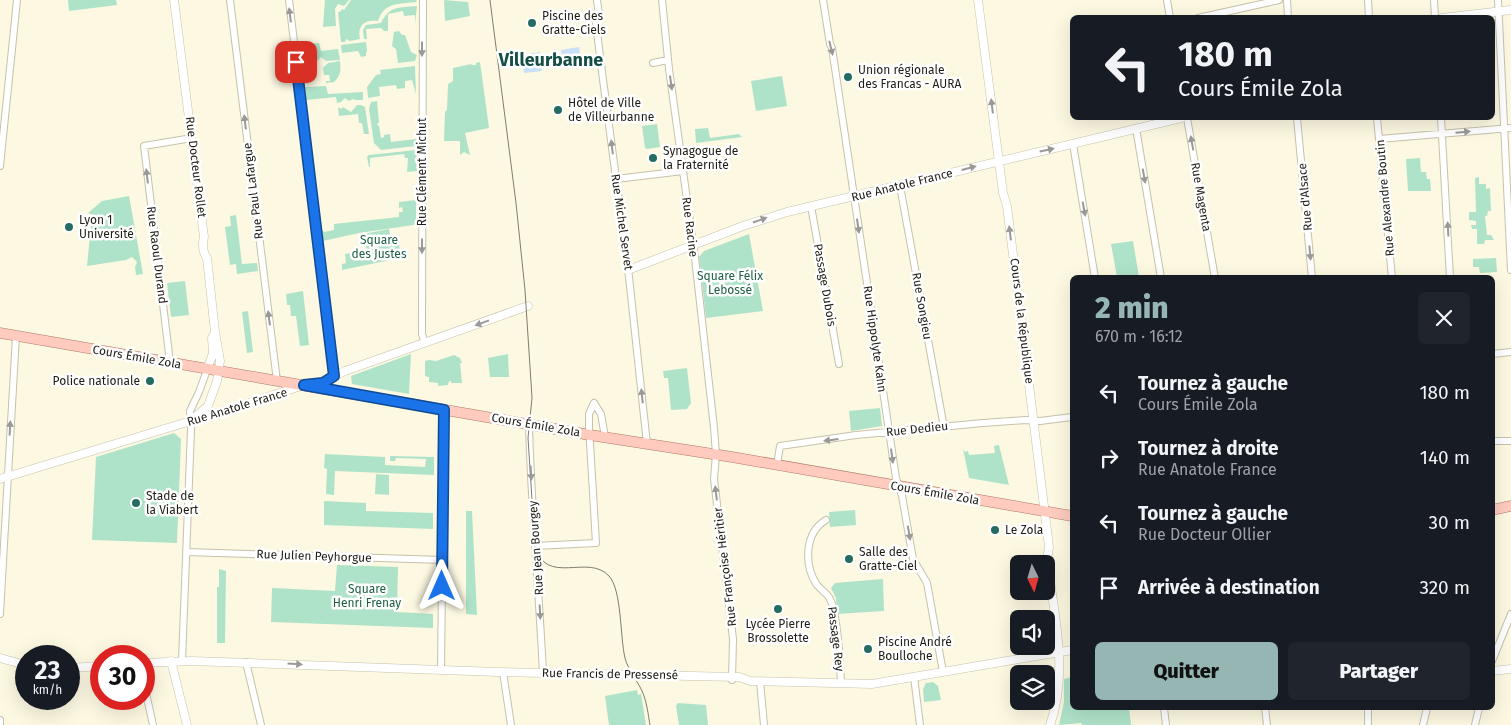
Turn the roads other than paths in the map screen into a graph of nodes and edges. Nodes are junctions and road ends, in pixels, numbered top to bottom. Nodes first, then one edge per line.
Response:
1 (17, 0) edge
2 (174, 0) edge
3 (230, 0) edge
4 (288, 0) edge
5 (423, 0) edge
6 (597, 0) edge
7 (662, 0) edge
8 (823, 0) edge
9 (978, 0) edge
10 (1167, 0) edge
11 (1279, 0) edge
12 (1287, 0) edge
13 (1368, 0) edge
14 (1434, 0) edge
15 (1498, 0) edge
16 (1511, 10) edge
17 (1498, 12) junction
18 (1170, 15) edge
19 (1212, 15) edge
20 (1288, 15) edge
21 (1369, 15) edge
22 (1435, 15) edge
23 (1470, 15) edge
24 (668, 60) junction
25 (652, 62) dead end
26 (1172, 120) edge
27 (1187, 120) edge
28 (1297, 120) edge
29 (1377, 120) edge
30 (1441, 120) edge
31 (1136, 128) junction
32 (1507, 128) edge
33 (1442, 134) junction
34 (192, 138) junction
35 (1379, 139) junction
36 (1073, 144) junction
37 (999, 160) junction
38 (0, 166) edge
39 (683, 171) junction
40 (616, 180) junction
41 (900, 186) junction
42 (854, 196) junction
43 (811, 206) junction
44 (1510, 232) edge
45 (693, 246) junction
46 (628, 270) junction
47 (1511, 270) edge
48 (1095, 275) edge
49 (1160, 275) edge
50 (1214, 275) edge
51 (1312, 275) edge
52 (1392, 275) edge
53 (1450, 275) edge
54 (528, 306) dead end
55 (215, 332) junction
56 (0, 333) edge
57 (16, 336) junction
58 (425, 344) junction
59 (1511, 352) edge
60 (1495, 354) edge
61 (169, 363) junction
62 (839, 364) dead end
63 (207, 370) junction
64 (218, 372) junction
65 (334, 376) junction
66 (277, 381) junction
67 (304, 385) junction
68 (199, 392) junction
69 (444, 410) junction
70 (206, 413) junction
71 (1070, 417) edge
72 (1033, 420) junction
73 (190, 421) junction
74 (529, 424) junction
75 (943, 427) junction
76 (889, 432) junction
77 (590, 435) junction
78 (605, 437) junction
79 (1495, 441) edge
80 (1511, 441) edge
81 (647, 444) junction
82 (716, 454) junction
83 (777, 465) junction
84 (3, 478) edge
85 (897, 486) junction
86 (1511, 506) edge
87 (1495, 509) edge
88 (1044, 511) junction
89 (1070, 516) edge
90 (826, 520) dead end
91 (535, 546) junction
92 (186, 552) junction
93 (443, 560) junction
94 (0, 614) edge
95 (1511, 614) edge
96 (1070, 650) edge
97 (1058, 652) junction
98 (1495, 654) edge
99 (0, 658) edge
100 (171, 661) junction
101 (182, 661) junction
102 (15, 662) edge
103 (155, 662) edge
104 (246, 662) junction
105 (1511, 669) edge
106 (441, 670) junction
107 (1495, 671) edge
108 (503, 672) junction
109 (943, 672) junction
110 (543, 673) junction
111 (914, 677) junction
112 (732, 678) junction
113 (760, 681) junction
114 (841, 683) junction
115 (150, 710) edge
116 (1164, 710) edge
117 (1265, 710) edge
118 (1368, 710) edge
119 (1427, 710) edge
120 (1478, 710) edge
121 (0, 720) edge
122 (0, 725) edge
123 (153, 725) edge
124 (187, 725) edge
125 (261, 725) edge
126 (512, 725) edge
127 (764, 725) edge
128 (920, 725) edge
129 (1050, 725) edge
130 (1166, 725) edge
131 (1267, 725) edge
132 (1368, 725) edge
133 (1423, 725) edge
134 (1474, 725) edge

1 - 38 street
2 - 34 street, Rue Docteur Rollet
66 -> 3 street, Rue Paul Lafargue
65 -> 4 street
5 -> 58 street, Rue Clément Michut
40 -> 6 street, Rue Michel Servet
7 - 24 street, Rue Racine
8 -> 42 street, Rue Hippolyte Kahn
37 -> 9 street, Cours de la République
10 - 18 street
11 - 19 street
12 - 20 street
13 - 21 street
14 - 22 street
15 - 17 street
16 - 17 street
17 - 23 street
17 - 32 street
24 - 25 street
24 -> 39 street, Rue Racine
26 - 31 street, Rue Anatole France
50 -> 27 street, Rue Magenta
28 -> 51 street, Rue d'Alsace
29 - 35 street, Rue Alexandre Boutin
30 - 33 street
31 - 36 street, Rue Anatole France
31 -> 49 street
33 -> 32 street
32 - 44 street
33 - 35 street
53 -> 33 street
34 - 55 street, Rue Docteur Rollet
61 -> 34 street, Rue Raoul Durand
35 - 52 street, Rue Alexandre Boutin
37 -> 36 street, Rue Anatole France
36 -> 48 street
41 -> 37 street, Rue Anatole France
72 -> 37 street, Cours de la République
39 - 40 street
39 - 45 street, Rue Racine
40 - 46 street, Rue Michel Servet
41 - 42 street, Rue Anatole France
41 - 75 street, Rue Songieu
42 - 43 street, Rue Anatole France
42 -> 76 street, Rue Hippolyte Kahn
45 -> 43 street, Rue Anatole France
43 - 62 street, Passage Dubois
44 - 47 street
45 - 46 street, Rue Anatole France
45 - 82 street, Rue Racine
81 -> 46 street, Rue Michel Servet
54 -> 58 street, Rue Anatole France
55 - 63 street, Rue Docteur Rollet
55 - 64 street, Rue Docteur Rollet
56 - 57 main road, Cours Émile Zola
57 - 61 main road, Cours Émile Zola
84 -> 57 street
58 - 65 street, Rue Anatole France
59 - 60 street
61 - 63 main road, Cours Émile Zola
63 - 64 main road, Cours Émile Zola
63 - 68 street
64 - 66 main road, Cours Émile Zola
64 - 70 street, Rue Docteur Rollet
65 - 67 street, Rue Anatole France
66 - 67 main road, Cours Émile Zola
67 - 69 main road, Cours Émile Zola
67 - 70 street, Rue Anatole France
68 - 70 street
68 - 73 street
69 - 74 main road, Cours Émile Zola
69 - 93 street
70 - 73 street
71 - 72 street, Rue Dedieu
72 - 75 street, Rue Dedieu
72 - 88 street, Cours de la République
73 - 84 street, Rue Anatole France
73 - 92 street
74 - 77 main road, Cours Émile Zola
74 -> 91 street, Rue Jean Bourgey
75 - 76 street, Rue Dedieu
76 -> 83 street, Rue Dedieu
76 -> 85 street, Rue Hippolyte Kahn
77 - 78 main road, Cours Émile Zola
77 - 78 street
77 - 91 street
78 - 81 main road, Cours Émile Zola
79 - 80 street
81 - 82 main road, Cours Émile Zola
82 - 83 main road, Cours Émile Zola
112 -> 82 street, Rue Françoise Héritier
83 - 85 main road, Cours Émile Zola
84 - 94 street
85 - 88 main road, Cours Émile Zola
85 -> 109 street, Rue Hippolyte Kahn
86 - 87 main road
88 - 89 main road, Cours Émile Zola
88 - 97 street, Cours de la République
90 - 114 street, Passage Rey
91 -> 110 street, Rue Jean Bourgey
92 - 93 street, Rue Julien Peyhorgue
92 - 101 street
93 - 106 street
95 - 98 street
96 - 97 street, Rue Francis de Pressensé
97 - 109 street, Rue Francis de Pressensé
97 - 129 street, Cours de la République
99 - 102 street
100 - 101 street, Rue Francis de Pressensé
100 - 103 street, Rue Francis de Pressensé
100 - 124 street
101 - 104 street, Rue Francis de Pressensé
104 -> 106 street, Rue Francis de Pressensé
104 - 125 street
105 - 107 street
106 - 108 street, Rue Francis de Pressensé
108 - 110 street, Rue Francis de Pressensé
108 - 126 street
109 - 111 street, Rue Francis de Pressensé
110 - 112 street, Rue Francis de Pressensé
111 - 114 street, Rue Francis de Pressensé
111 - 128 street
112 - 113 street, Rue Francis de Pressensé
113 - 114 street, Rue Francis de Pressensé
113 - 127 street
115 - 123 street
116 - 130 street
117 - 131 street
118 - 132 street
119 - 133 street
120 - 134 street
121 - 122 street

